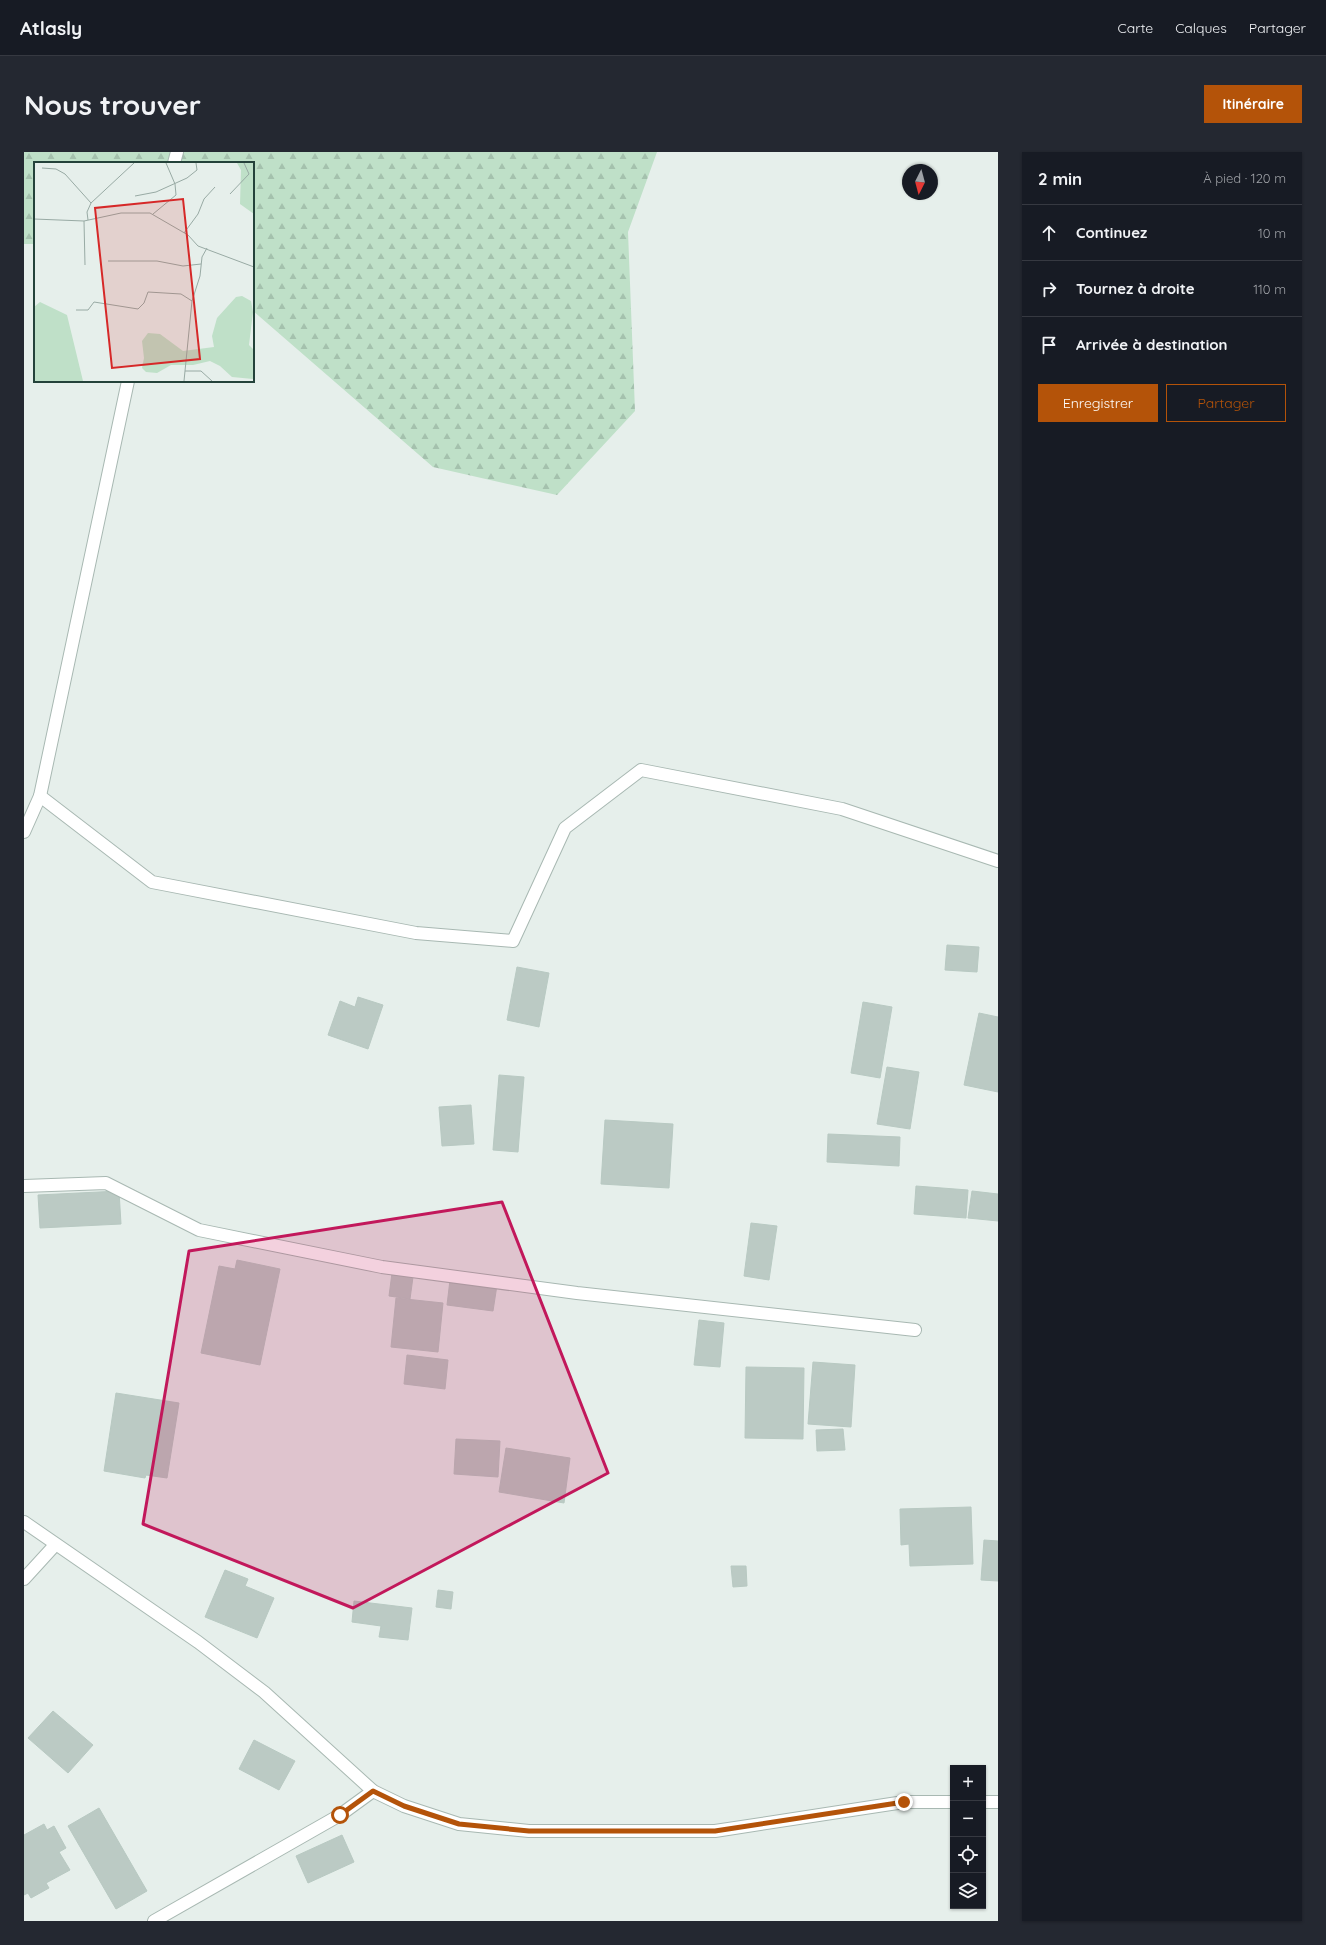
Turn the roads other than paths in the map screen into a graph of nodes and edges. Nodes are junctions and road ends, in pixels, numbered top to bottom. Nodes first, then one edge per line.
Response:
1 (176, 152) edge
2 (174, 162) edge
3 (128, 382) edge
4 (40, 796) junction
5 (24, 832) edge
6 (998, 861) edge
7 (24, 1186) edge
8 (915, 1330) dead end
9 (24, 1522) edge
10 (55, 1544) junction
11 (24, 1579) edge
12 (373, 1791) junction
13 (950, 1802) edge
14 (986, 1802) edge
15 (998, 1802) edge
16 (154, 1921) edge

1 - 2 street
3 - 4 street
4 - 5 street
4 - 6 street
7 - 8 street
9 - 10 street
10 - 11 street
10 - 12 street
12 - 13 street
12 - 16 street
14 - 15 street

